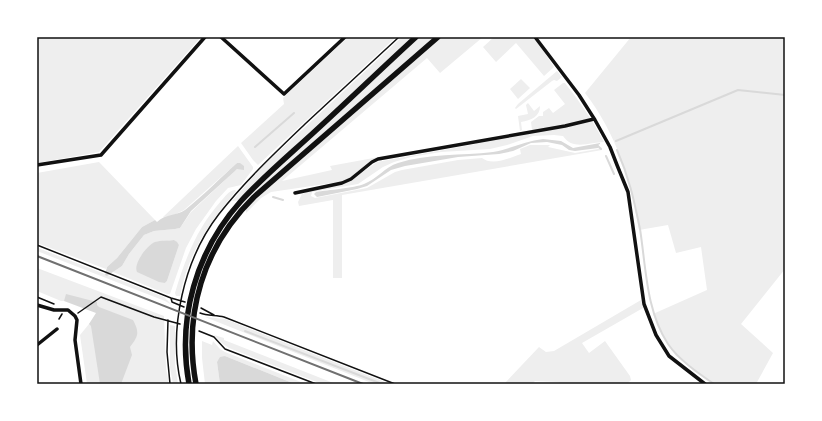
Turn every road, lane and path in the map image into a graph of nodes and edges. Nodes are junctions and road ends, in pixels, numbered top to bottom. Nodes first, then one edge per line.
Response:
1 (205, 37) edge
2 (221, 37) edge
3 (345, 37) edge
4 (416, 37) edge
5 (438, 37) edge
6 (535, 37) edge
7 (594, 119) junction
8 (37, 165) edge
9 (295, 193) dead end
10 (37, 245) edge
11 (37, 297) edge
12 (171, 298) junction
13 (178, 299) dead end
14 (176, 304) dead end
15 (37, 305) edge
16 (59, 306) dead end
17 (84, 309) dead end
18 (204, 310) dead end
19 (203, 315) dead end
20 (214, 315) junction
21 (168, 320) junction
22 (176, 322) dead end
23 (57, 329) dead end
24 (202, 332) dead end
25 (37, 345) edge
26 (81, 384) edge
27 (170, 384) edge
28 (189, 384) edge
29 (196, 384) edge
30 (316, 384) edge
31 (395, 384) edge
32 (705, 384) edge

1 - 8 street
2 - 3 street
4 - 28 main road
5 - 29 main road
6 - 7 street
7 - 9 street
7 - 32 street
10 - 12 path
11 - 16 path
12 - 13 path
12 - 14 path
15 - 26 street
17 - 21 path
18 - 20 path
19 - 20 path
20 - 31 path
21 - 22 path
21 - 27 path
23 - 25 street
24 - 30 path

